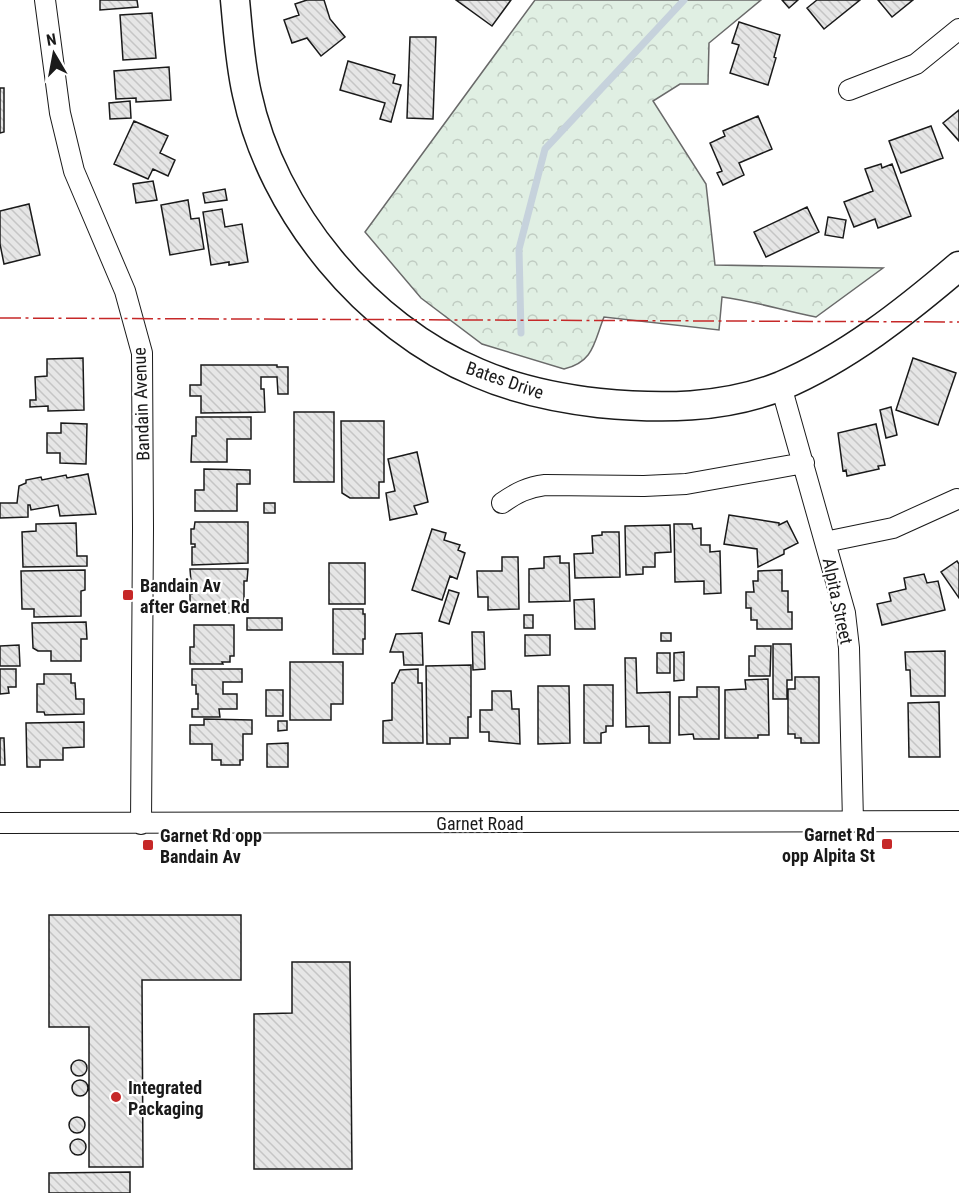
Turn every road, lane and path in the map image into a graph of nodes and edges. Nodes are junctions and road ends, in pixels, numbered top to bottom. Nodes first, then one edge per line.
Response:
1 (45, 0) edge
2 (235, 0) edge
3 (959, 29) edge
4 (849, 90) dead end
5 (959, 266) edge
6 (781, 386) junction
7 (804, 463) junction
8 (957, 499) dead end
9 (502, 503) dead end
10 (825, 542) junction
11 (853, 822) junction
12 (959, 822) edge
13 (0, 823) edge
14 (141, 824) junction

1 - 14 street, Bandain Avenue
2 - 6 main road, Bates Drive
3 - 4 street
5 - 6 main road, Bates Drive
6 - 7 street, Alpita Street
7 - 9 street
7 - 10 street, Alpita Street
8 - 10 street
10 - 11 street, Alpita Street
11 - 12 street, Garnet Road
11 - 14 street, Garnet Road
13 - 14 street, Garnet Road

